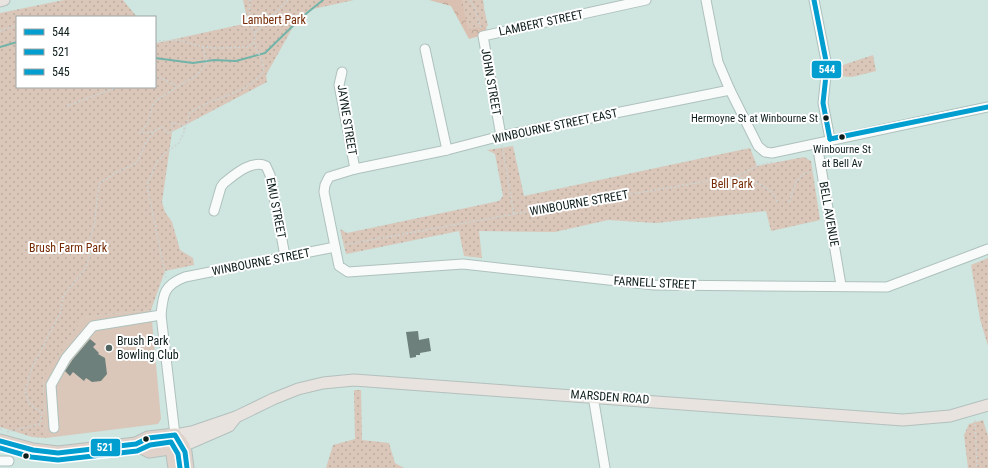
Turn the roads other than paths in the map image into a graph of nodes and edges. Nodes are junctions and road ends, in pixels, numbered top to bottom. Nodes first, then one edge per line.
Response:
1 (4, 0) edge
2 (646, 0) edge
3 (706, 0) edge
4 (814, 0) edge
5 (0, 1) edge
6 (483, 36) joint
7 (424, 49) dead end
8 (342, 72) dead end
9 (730, 90) junction
10 (988, 107) edge
11 (501, 136) junction
12 (830, 139) junction
13 (817, 144) junction
14 (448, 150) junction
15 (355, 169) junction
16 (214, 211) dead end
17 (335, 247) junction
18 (988, 249) edge
19 (285, 256) junction
20 (841, 285) junction
21 (161, 315) junction
22 (593, 396) junction
23 (988, 405) edge
24 (54, 428) dead end
25 (0, 441) edge
26 (177, 443) junction
27 (176, 468) edge
28 (187, 468) edge
29 (605, 468) edge

1 - 5 main road
2 - 6 street, LAMBERT STREET
3 - 9 street
4 - 12 street
6 - 11 street, JOHN STREET
7 - 14 street
8 - 15 street, JAYNE STREET
9 - 11 street, WINBOURNE STREET EAST
9 - 13 street
10 - 12 street
11 - 14 street, WINBOURNE STREET EAST
12 - 13 street
13 - 20 street, BELL AVENUE
14 - 15 street, WINBOURNE STREET EAST
15 - 17 street, WINBOURNE STREET EAST
16 - 19 street, EMU STREET
17 - 19 street, WINBOURNE STREET
17 - 20 street, FARNELL STREET
18 - 20 street, FARNELL STREET
19 - 21 street, WINBOURNE STREET
21 - 24 street
21 - 26 street
22 - 23 main road, MARSDEN ROAD
22 - 26 main road, MARSDEN ROAD
22 - 29 street
25 - 26 highway, MARSDEN ROAD
26 - 27 highway
26 - 28 highway

